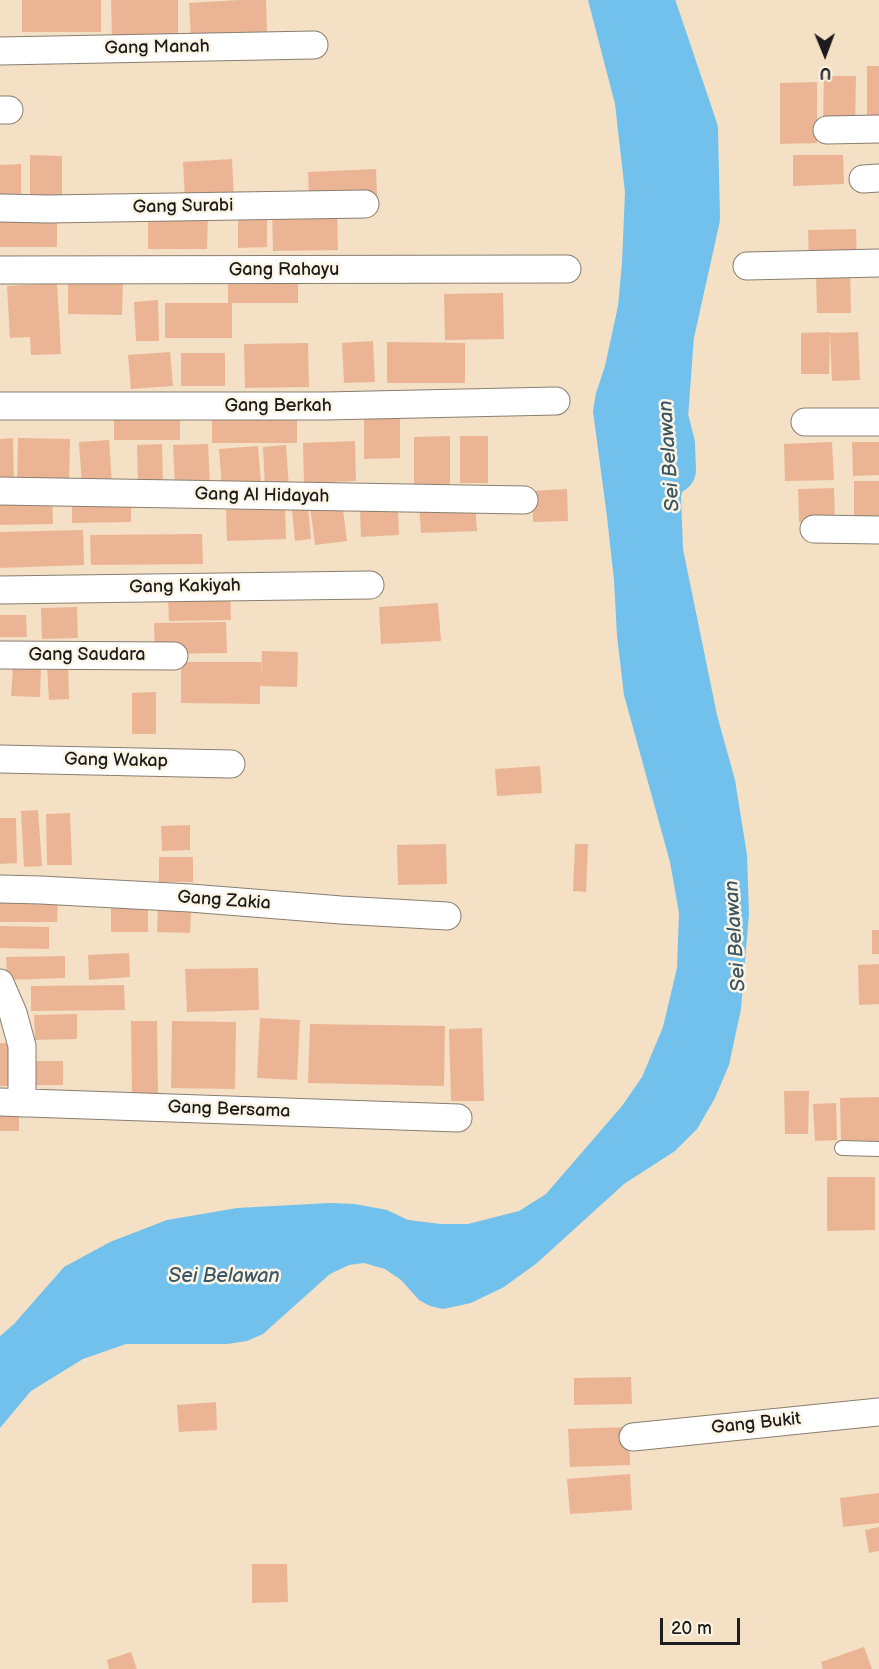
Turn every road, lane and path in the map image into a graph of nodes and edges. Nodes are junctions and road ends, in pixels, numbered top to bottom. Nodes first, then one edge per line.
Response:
1 (314, 45) dead end
2 (0, 51) edge
3 (879, 129) edge
4 (827, 130) dead end
5 (365, 204) dead end
6 (0, 208) edge
7 (879, 263) edge
8 (747, 266) dead end
9 (567, 269) dead end
10 (0, 270) edge
11 (556, 401) dead end
12 (0, 406) edge
13 (805, 422) dead end
14 (879, 422) edge
15 (0, 491) edge
16 (524, 500) dead end
17 (814, 529) dead end
18 (879, 530) edge
19 (370, 585) dead end
20 (0, 590) edge
21 (0, 655) edge
22 (174, 656) dead end
23 (0, 759) edge
24 (231, 764) dead end
25 (0, 889) edge
26 (447, 916) dead end
27 (0, 983) edge
28 (11, 1102) edge
29 (458, 1118) dead end
30 (842, 1148) dead end
31 (879, 1149) edge
32 (879, 1412) edge
33 (633, 1437) dead end

1 - 2 street, Gang Manah
3 - 4 street
5 - 6 street, Gang Surabi
7 - 8 street
9 - 10 street, Gang Rahayu
11 - 12 street, Gang Berkah
13 - 14 street
15 - 16 street, Gang Al Hidayah
17 - 18 street
19 - 20 street, Gang Kakiyah
21 - 22 street, Gang Saudara
23 - 24 street, Gang Wakap
25 - 26 street, Gang Zakia
27 - 28 street
28 - 29 street, Gang Bersama
30 - 31 lane
32 - 33 street, Gang Bukit

